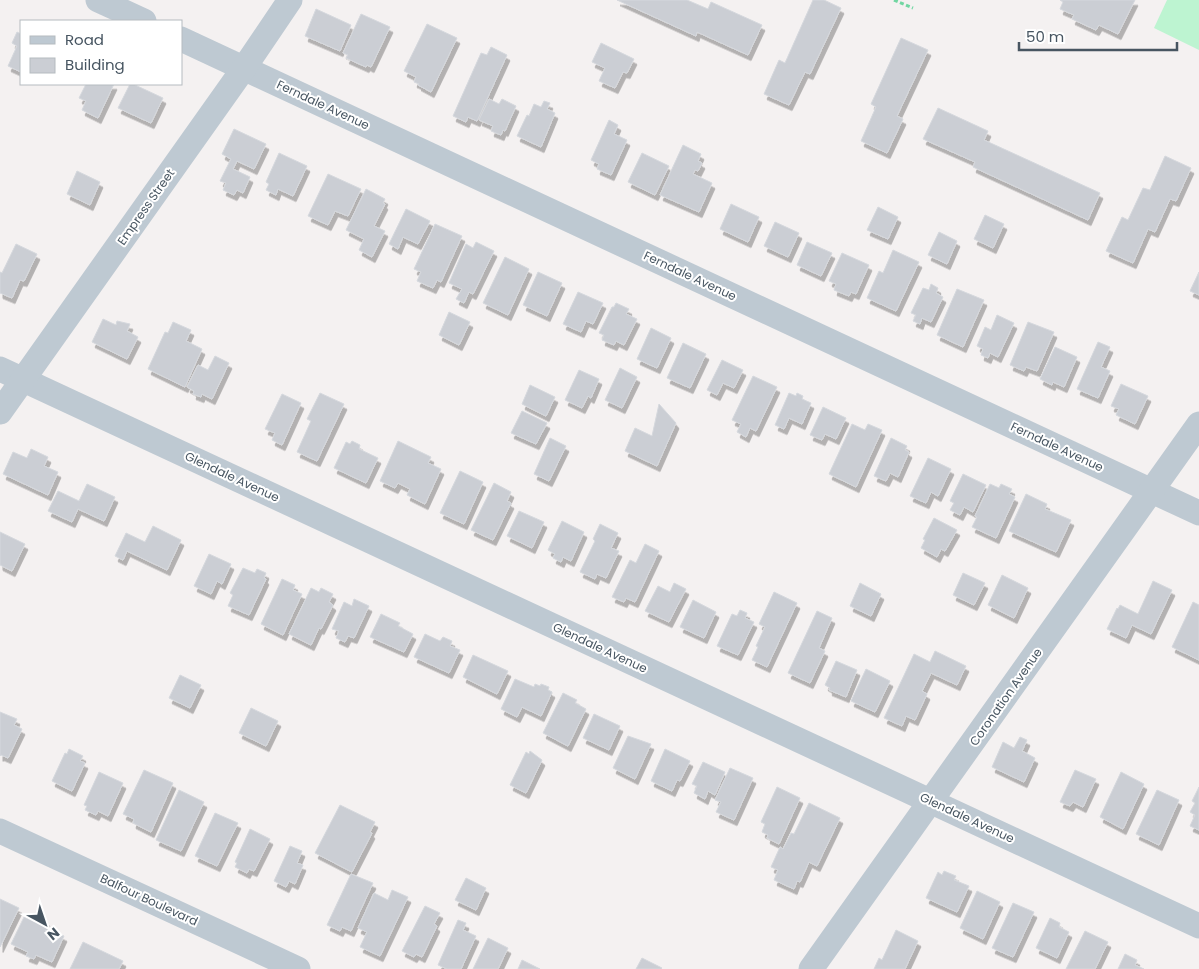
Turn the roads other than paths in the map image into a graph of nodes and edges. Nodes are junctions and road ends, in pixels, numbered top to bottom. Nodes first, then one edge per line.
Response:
1 (98, 0) edge
2 (290, 0) edge
3 (142, 20) edge
4 (182, 39) edge
5 (244, 68) junction
6 (0, 369) edge
7 (23, 380) junction
8 (0, 412) edge
9 (1199, 424) edge
10 (1152, 491) junction
11 (1199, 513) edge
12 (931, 802) junction
13 (0, 831) edge
14 (1199, 926) edge
15 (298, 969) edge
16 (811, 969) edge

1 - 3 street
2 - 5 street, Empress Street
4 - 5 street, Ferndale Avenue
5 - 7 street, Empress Street
5 - 10 street, Ferndale Avenue
6 - 7 street, Glendale Avenue
7 - 8 street, Empress Street
7 - 12 street, Glendale Avenue
9 - 10 street, Coronation Avenue
10 - 11 street, Ferndale Avenue
10 - 12 street, Coronation Avenue
12 - 14 street, Glendale Avenue
12 - 16 street, Coronation Avenue
13 - 15 street, Balfour Boulevard

